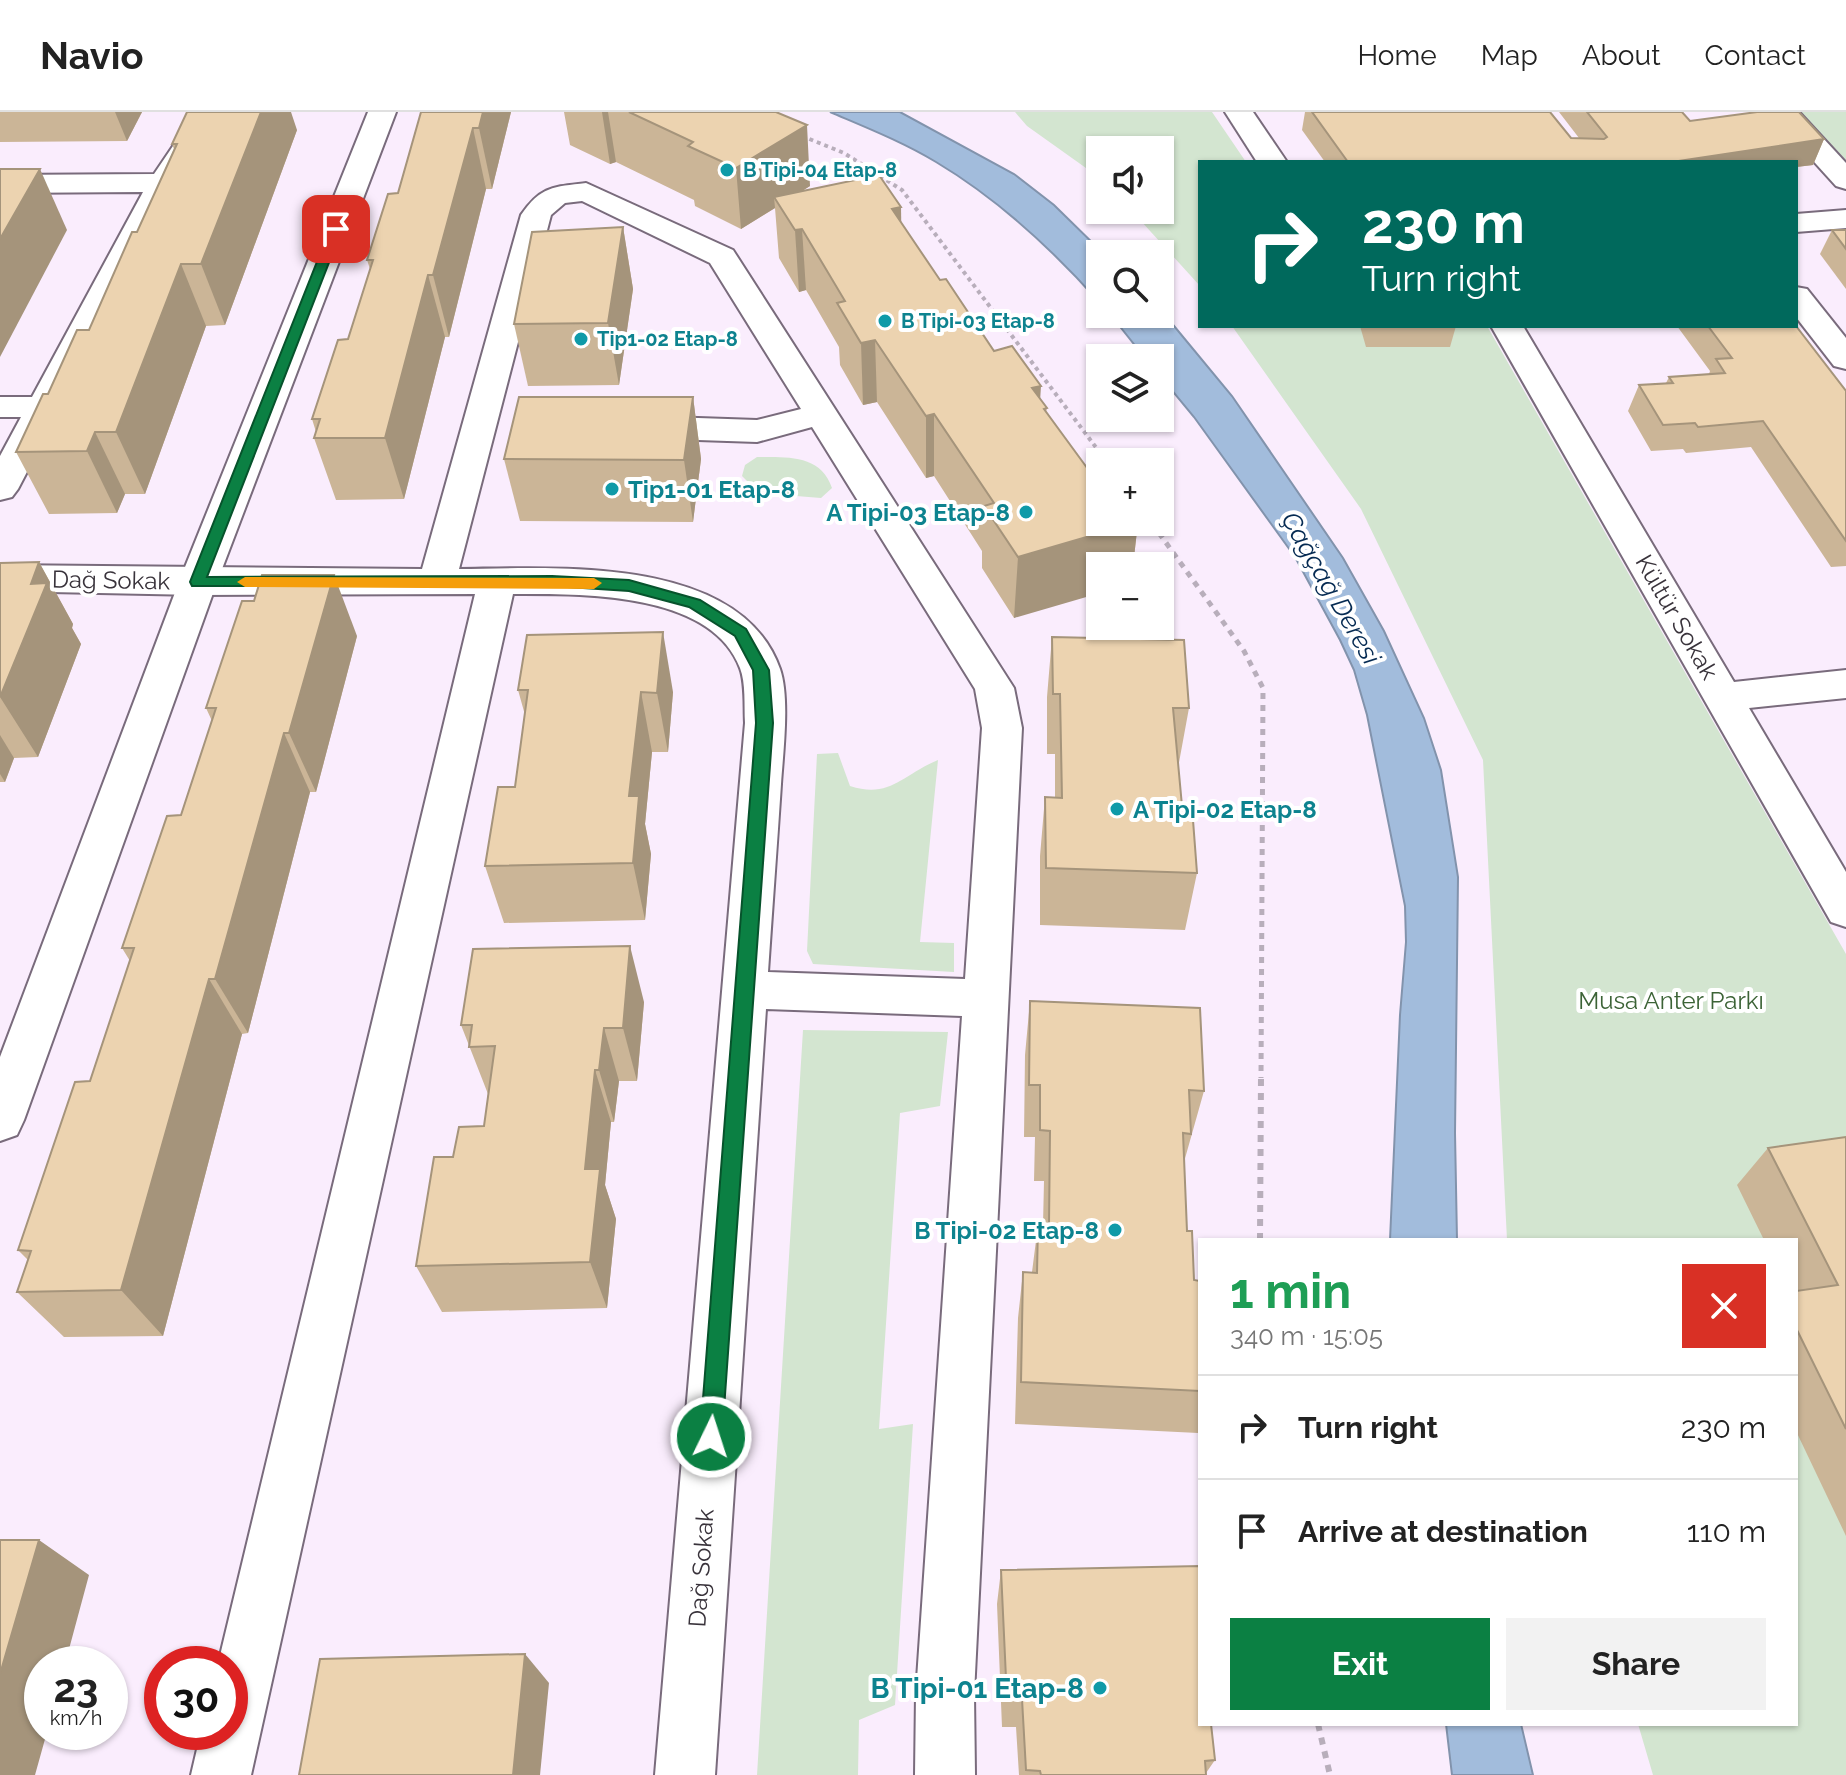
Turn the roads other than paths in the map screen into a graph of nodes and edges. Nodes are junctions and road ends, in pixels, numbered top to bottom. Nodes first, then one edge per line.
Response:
1 (210, 112) edge
2 (382, 112) edge
3 (1239, 112) edge
4 (1783, 112) edge
5 (1271, 160) edge
6 (1846, 180) edge
7 (163, 183) junction
8 (0, 184) edge
9 (1846, 219) edge
10 (1798, 223) edge
11 (1798, 299) edge
12 (1508, 328) edge
13 (1846, 359) edge
14 (0, 407) edge
15 (44, 407) junction
16 (821, 414) junction
17 (603, 426) edge
18 (0, 489) edge
19 (0, 578) edge
20 (437, 581) junction
21 (497, 581) junction
22 (198, 582) junction
23 (1846, 684) edge
24 (1724, 697) junction
25 (1846, 910) edge
26 (745, 990) junction
27 (986, 998) junction
28 (0, 1120) edge
29 (221, 1775) edge
30 (685, 1775) edge
31 (945, 1775) edge

1 - 7 street
2 - 22 street
3 - 5 street
4 - 6 street
7 - 8 street
7 - 15 street
9 - 10 street
11 - 13 street
12 - 24 street, Kültür Sokak
14 - 15 street
15 - 18 street
16 - 17 street
16 - 20 street
16 - 27 street
19 - 22 street, Dağ Sokak
20 - 21 street, Dağ Sokak
20 - 22 street, Dağ Sokak
21 - 26 street, Dağ Sokak
21 - 29 street
22 - 28 street
23 - 24 street
24 - 25 street, Kültür Sokak
26 - 27 street
26 - 30 street, Dağ Sokak
27 - 31 street

